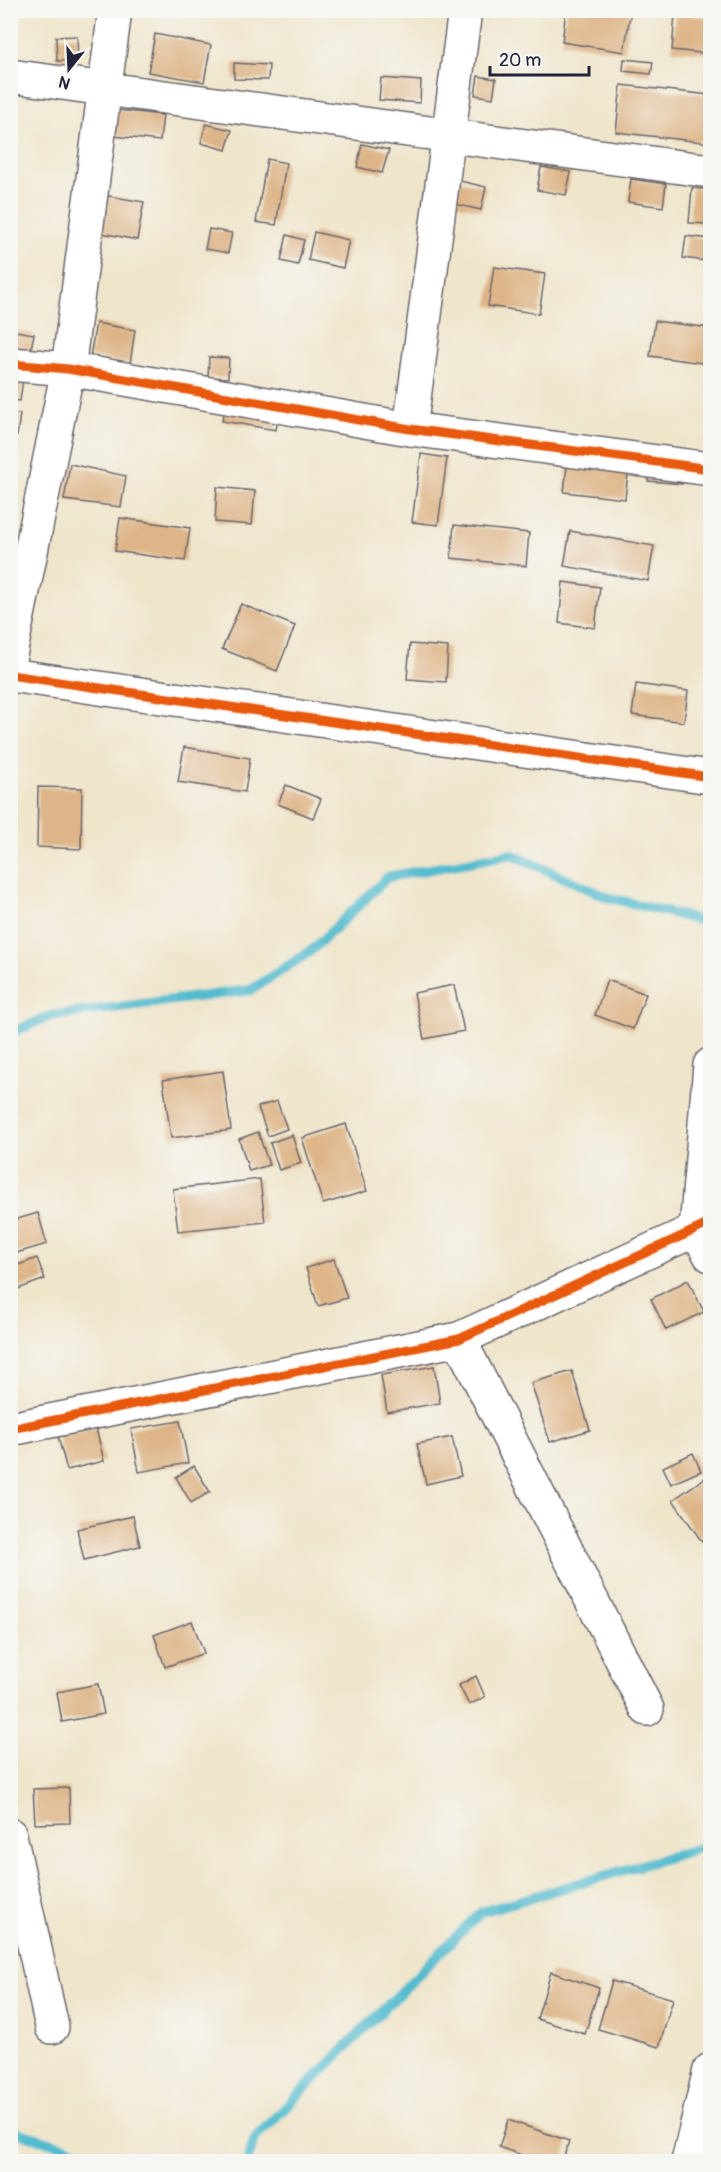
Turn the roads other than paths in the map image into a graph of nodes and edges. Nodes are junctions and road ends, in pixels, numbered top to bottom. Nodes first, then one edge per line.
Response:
1 (115, 10) edge
2 (465, 10) edge
3 (10, 76) edge
4 (105, 89) junction
5 (449, 135) junction
6 (711, 171) edge
7 (10, 364) edge
8 (68, 369) junction
9 (410, 429) junction
10 (711, 469) edge
11 (10, 655) edge
12 (10, 675) edge
13 (711, 777) edge
14 (711, 1065) edge
15 (706, 1236) edge
16 (459, 1339) junction
17 (10, 1429) edge
18 (647, 1709) dead end
19 (10, 1835) edge
20 (52, 2027) dead end
21 (711, 2070) edge
22 (688, 2162) edge

1 - 4 street
2 - 5 street
3 - 4 street
4 - 5 street
4 - 8 street
5 - 6 street
5 - 9 street
7 - 8 street
8 - 9 street
8 - 11 street
9 - 10 street
12 - 13 street
14 - 15 street
15 - 16 street
16 - 17 street
16 - 18 street
19 - 20 street
21 - 22 street

